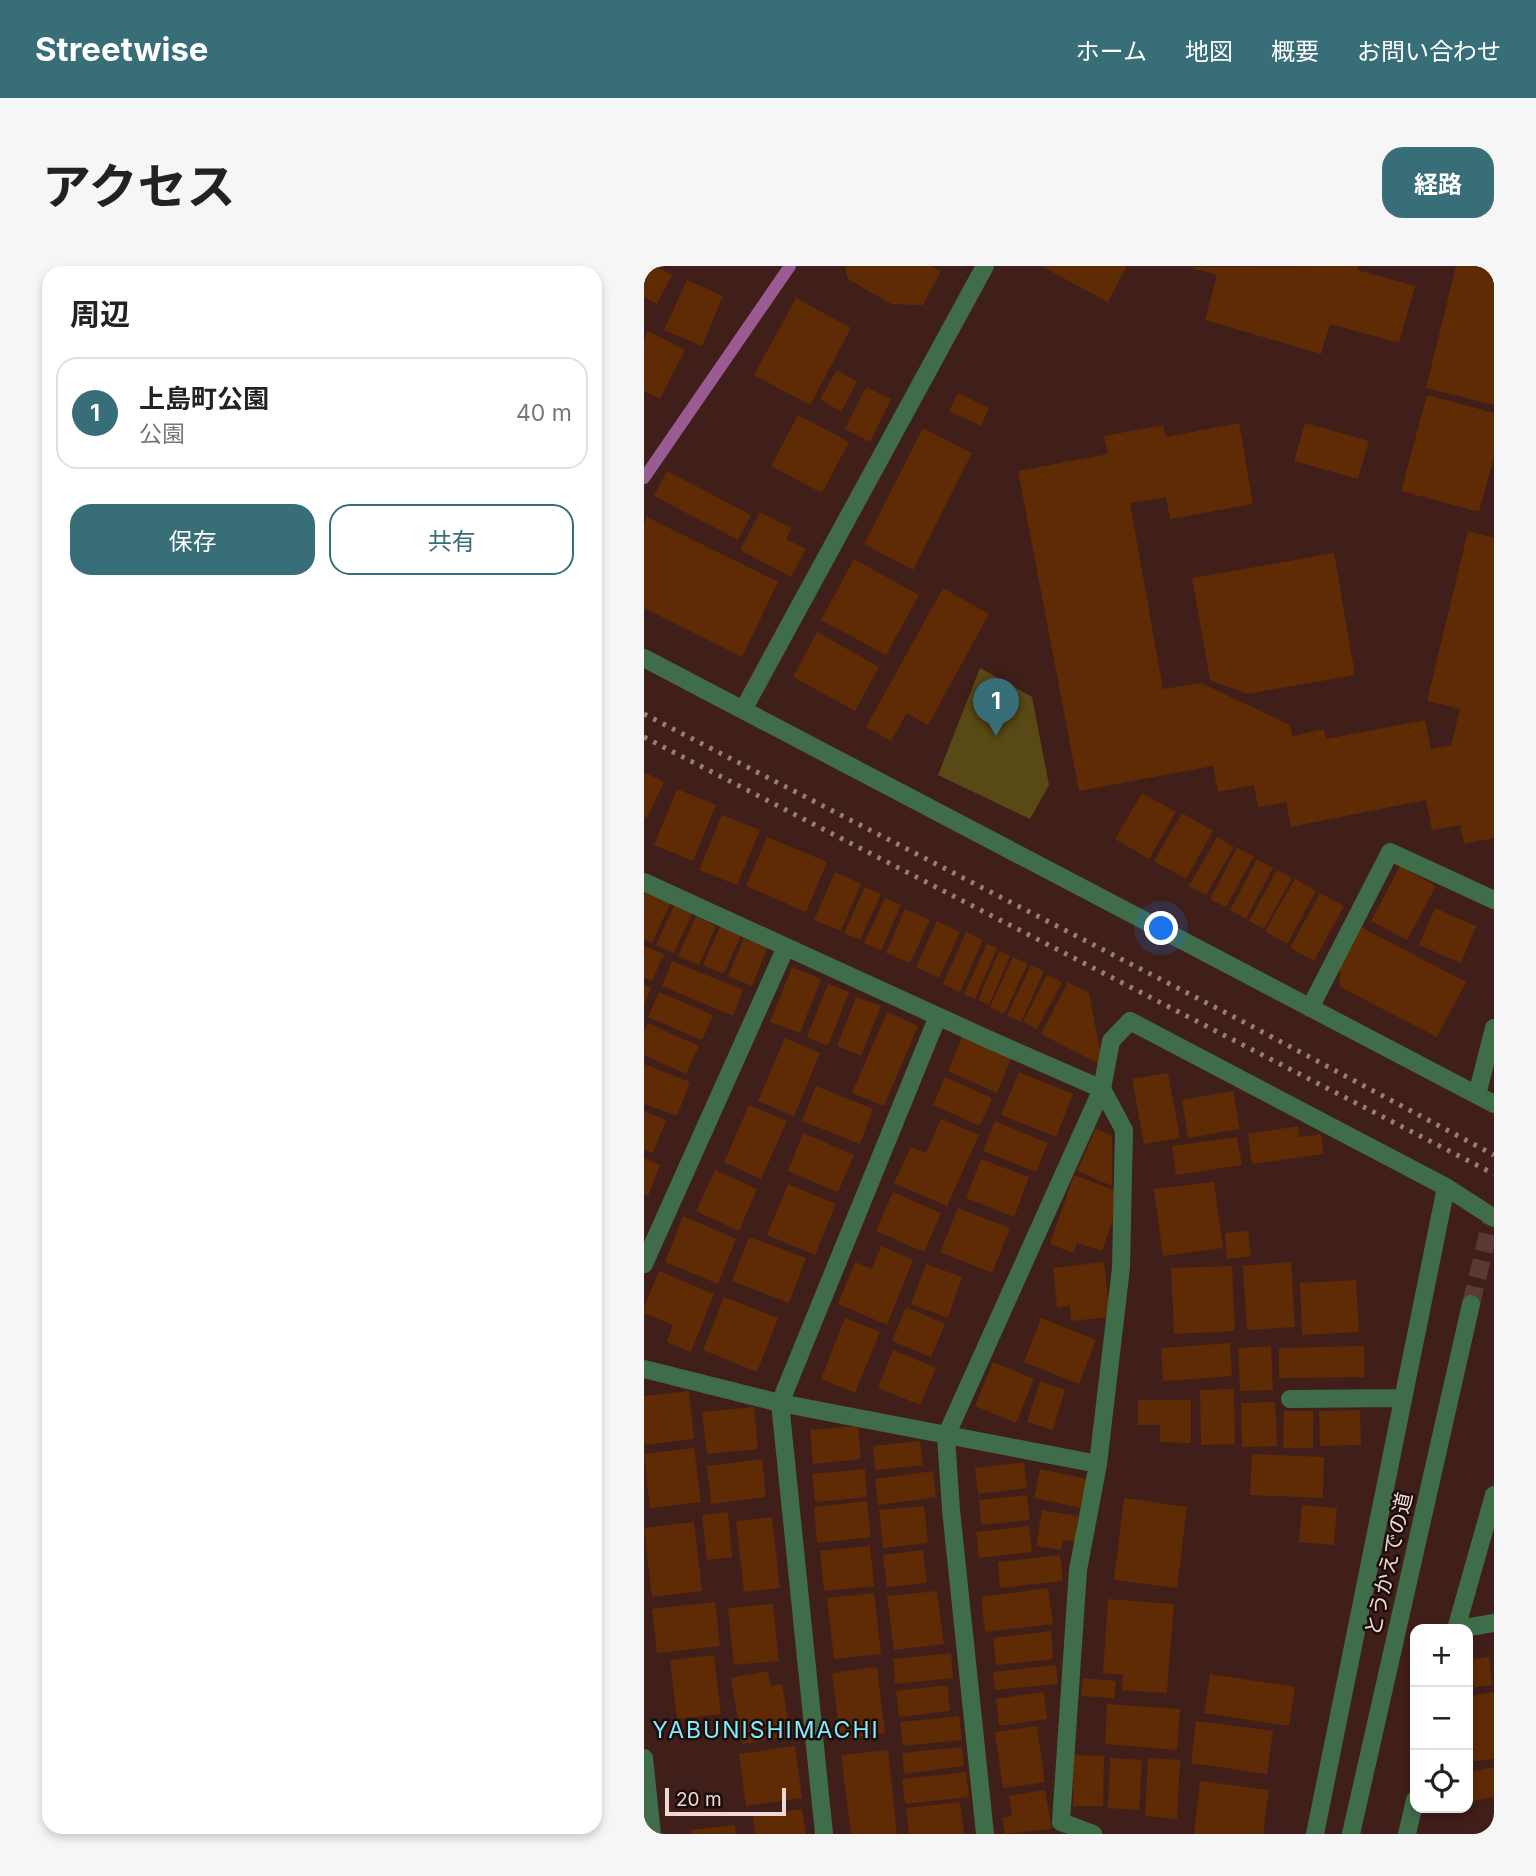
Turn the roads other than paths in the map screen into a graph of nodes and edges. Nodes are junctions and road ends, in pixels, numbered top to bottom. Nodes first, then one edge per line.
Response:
1 (985, 266) edge
2 (644, 659) edge
3 (743, 710) junction
4 (644, 882) edge
5 (1494, 900) edge
6 (786, 947) junction
7 (1310, 1009) junction
8 (938, 1016) junction
9 (1494, 1028) edge
10 (1102, 1089) junction
11 (1477, 1095) junction
12 (1494, 1104) edge
13 (1446, 1187) junction
14 (1494, 1218) edge
15 (644, 1264) edge
16 (1471, 1304) tunnel mouth
17 (644, 1369) edge
18 (1403, 1398) junction
19 (1290, 1399) dead end
20 (780, 1403) junction
21 (946, 1436) junction
22 (1098, 1464) junction
23 (1494, 1494) edge
24 (1494, 1623) edge
25 (1458, 1624) edge
26 (1473, 1626) edge
27 (644, 1758) edge
28 (1412, 1813) edge
29 (652, 1834) edge
30 (824, 1834) edge
31 (985, 1834) edge
32 (1093, 1834) edge
33 (1315, 1834) edge
34 (1351, 1834) edge
35 (1407, 1834) edge

1 - 3 street
2 - 3 street
3 - 7 street
4 - 6 street
5 - 7 street
6 - 8 street
6 - 15 street
7 - 11 street
8 - 10 street
8 - 20 street
9 - 11 street
10 - 13 street
10 - 21 street
10 - 22 street
11 - 12 street
13 - 14 street
13 - 18 street
16 - 34 street, とうかえでの道
17 - 20 street
18 - 19 street
18 - 33 street
20 - 21 street
20 - 30 street
21 - 22 street
21 - 31 street
22 - 32 street
23 - 25 street
24 - 26 street
27 - 29 street
28 - 35 street

